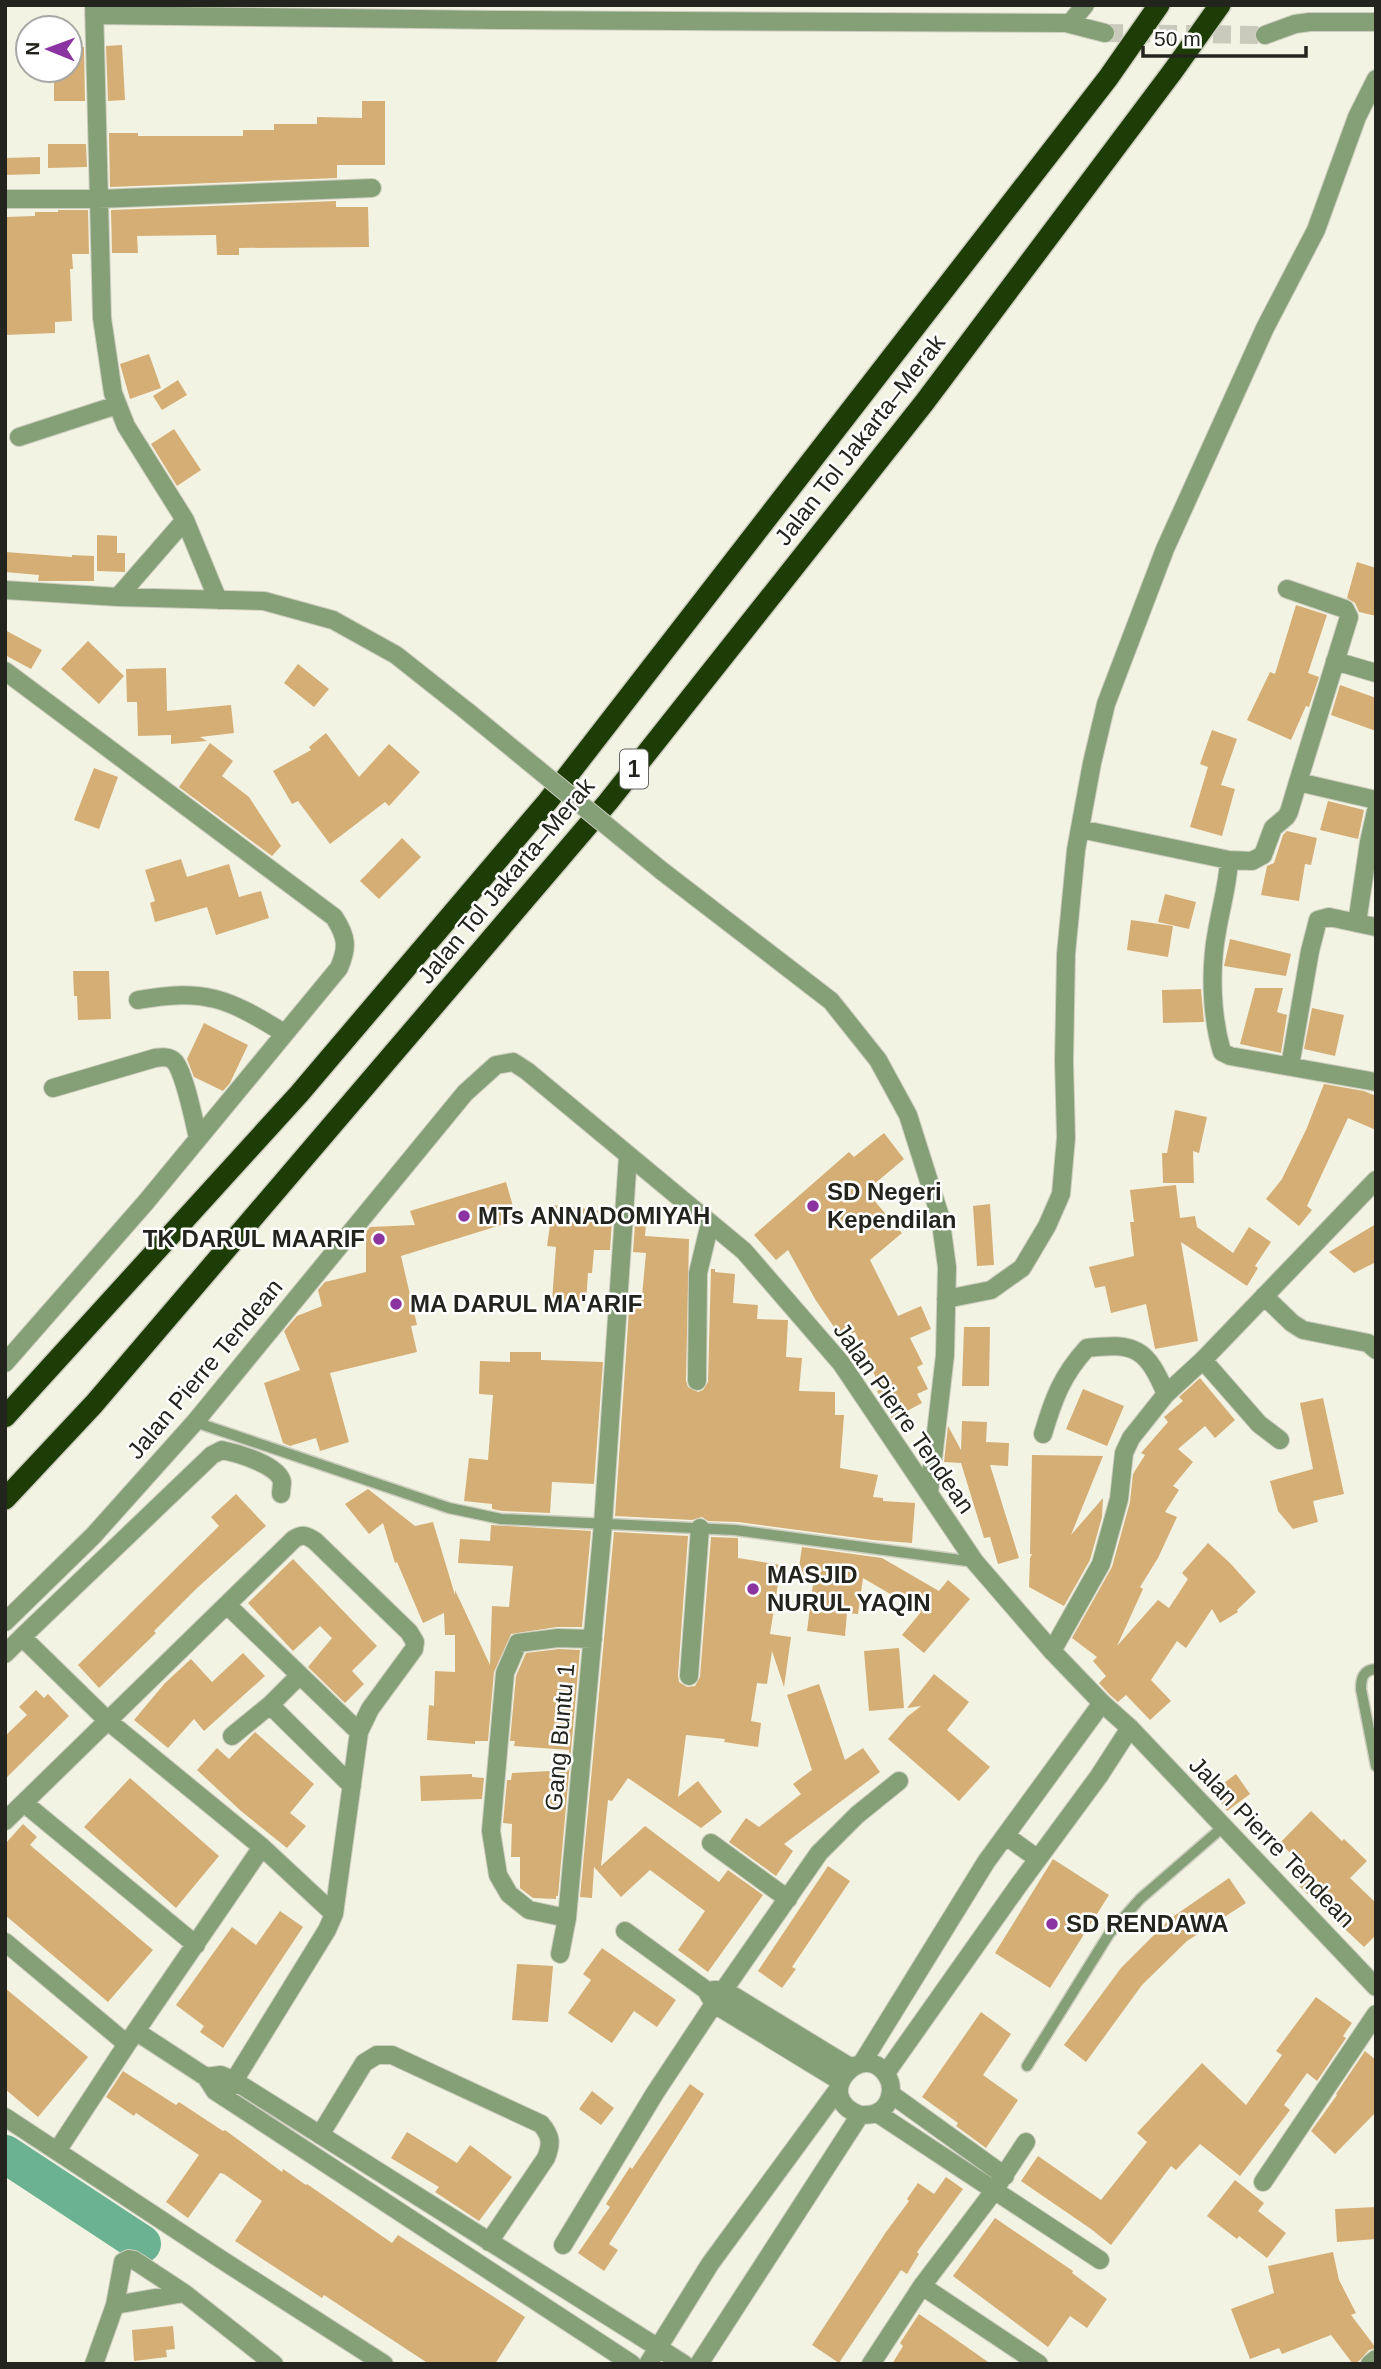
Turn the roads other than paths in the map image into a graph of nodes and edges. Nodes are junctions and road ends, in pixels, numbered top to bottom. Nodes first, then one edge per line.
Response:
1 (1084, 5) edge
2 (1159, 5) edge
3 (1220, 5) edge
4 (95, 15) edge
5 (1376, 22) edge
6 (1066, 23) junction
7 (1105, 33) tunnel mouth
8 (1265, 35) tunnel mouth
9 (1376, 79) edge
10 (372, 188) dead end
11 (5, 199) edge
12 (98, 199) junction
13 (117, 405) junction
14 (19, 437) dead end
15 (185, 520) junction
16 (1287, 589) dead end
17 (5, 590) edge
18 (118, 597) junction
19 (218, 600) junction
20 (1335, 661) junction
21 (5, 671) edge
22 (1376, 673) edge
23 (1298, 782) junction
24 (1376, 800) edge
25 (1376, 811) edge
26 (1080, 829) junction
27 (1229, 860) junction
28 (1357, 923) junction
29 (1376, 927) edge
30 (138, 1000) dead end
31 (284, 1032) junction
32 (1290, 1066) junction
33 (1376, 1082) edge
34 (54, 1088) dead end
35 (198, 1138) junction
36 (628, 1156) junction
37 (1376, 1180) edge
38 (710, 1223) junction
39 (1264, 1296) junction
40 (946, 1299) junction
41 (1376, 1350) edge
42 (1203, 1360) junction
43 (6, 1361) edge
44 (697, 1381) dead end
45 (1166, 1394) junction
46 (5, 1417) edge
47 (195, 1422) junction
48 (1043, 1434) dead end
49 (1280, 1440) dead end
50 (929, 1493) junction
51 (281, 1494) dead end
52 (5, 1499) edge
53 (603, 1524) junction
54 (700, 1528) junction
55 (975, 1562) junction
56 (227, 1605) junction
57 (5, 1622) edge
58 (22, 1637) junction
59 (593, 1639) junction
60 (1052, 1651) junction
61 (5, 1654) edge
62 (1376, 1669) edge
63 (300, 1675) junction
64 (690, 1676) dead end
65 (1102, 1703) junction
66 (270, 1705) junction
67 (108, 1721) junction
68 (1130, 1728) junction
69 (359, 1732) junction
70 (232, 1736) dead end
71 (1376, 1766) edge
72 (900, 1780) dead end
73 (352, 1786) junction
74 (24, 1803) junction
75 (5, 1821) edge
76 (1223, 1827) junction
77 (1006, 1836) junction
78 (711, 1843) dead end
79 (262, 1847) junction
80 (1038, 1859) junction
81 (788, 1899) junction
82 (334, 1914) junction
83 (567, 1919) junction
84 (625, 1931) dead end
85 (5, 1942) edge
86 (196, 1945) junction
87 (560, 1954) dead end
88 (1375, 1985) edge
89 (714, 1994) junction
90 (1376, 2014) edge
91 (132, 2038) junction
92 (1027, 2066) dead end
93 (886, 2073) junction
94 (848, 2075) junction
95 (206, 2077) junction
96 (233, 2080) junction
97 (891, 2094) junction
98 (224, 2096) junction
99 (869, 2114) junction
100 (5, 2117) edge
101 (320, 2135) junction
102 (1026, 2142) dead end
103 (57, 2151) junction
104 (1263, 2182) dead end
105 (1000, 2183) junction
106 (489, 2242) junction
107 (563, 2245) dead end
108 (1100, 2260) dead end
109 (542, 2276) junction
110 (922, 2286) junction
111 (184, 2293) junction
112 (530, 2297) junction
113 (115, 2305) junction
114 (652, 2356) edge
115 (1376, 2359) edge
116 (94, 2364) edge
117 (273, 2364) edge
118 (384, 2364) edge
119 (632, 2364) edge
120 (684, 2364) edge
121 (699, 2364) edge
122 (871, 2364) edge
123 (1039, 2364) edge
124 (1370, 2364) edge

1 - 6 street
2 - 46 highway, Jalan Tol Jakarta–Merak / 1
3 - 52 highway, Jalan Tol Jakarta–Merak / 1
4 - 6 street
4 - 12 street
5 - 8 street
6 - 7 street
9 - 26 street
10 - 12 street
11 - 12 street
12 - 13 street
13 - 14 street
13 - 15 street
15 - 18 street
15 - 19 street
16 - 20 street
17 - 18 street
18 - 19 street
19 - 40 street, bridge
20 - 22 street
20 - 23 street
21 - 31 street
23 - 24 street
23 - 27 street
25 - 28 street
26 - 27 street
26 - 40 street
27 - 32 street
28 - 29 street
28 - 32 street
30 - 31 street
31 - 35 street
32 - 33 street
34 - 35 street
35 - 43 street
36 - 38 street, Jalan Pierre Tendean
36 - 47 street, Jalan Pierre Tendean
36 - 53 street, Gang Buntu 1
37 - 39 street
38 - 44 street
38 - 50 street, Jalan Pierre Tendean
39 - 41 street
39 - 42 street
40 - 50 street
42 - 45 street
42 - 49 street
45 - 48 street
45 - 60 street
47 - 53 lane
47 - 57 street, Jalan Pierre Tendean
50 - 55 street, Jalan Pierre Tendean
51 - 58 street
53 - 54 lane
53 - 59 street, Gang Buntu 1
54 - 55 lane
54 - 64 street
55 - 60 street, Jalan Pierre Tendean
56 - 63 street
56 - 67 street
56 - 69 street
58 - 61 street
58 - 67 street
59 - 83 street, Gang Buntu 1
59 - 83 street
60 - 65 street, Jalan Pierre Tendean
62 - 71 lane
63 - 66 street
63 - 69 street
65 - 68 street, Jalan Pierre Tendean
65 - 77 street
66 - 70 street
66 - 73 street
67 - 74 street
67 - 79 street
68 - 76 street, Jalan Pierre Tendean
68 - 80 street
69 - 73 street
72 - 81 street
73 - 82 street
74 - 75 street
74 - 86 street
76 - 88 street, Jalan Pierre Tendean
76 - 92 lane
77 - 80 street
77 - 94 street
78 - 81 street
79 - 82 street
79 - 86 street
80 - 93 street
81 - 89 street
82 - 96 street
83 - 87 street, Gang Buntu 1
84 - 89 street
85 - 91 street
86 - 91 street
89 - 94 street
89 - 107 street
90 - 104 street
91 - 95 street
91 - 103 street
93 - 94 street
93 - 97 street
94 - 99 street
94 - 114 street
95 - 96 street
95 - 98 street
96 - 98 street
96 - 101 street
97 - 99 street
97 - 105 street
98 - 112 street
99 - 105 street
99 - 121 street
100 - 103 street
101 - 106 street
101 - 106 street
102 - 105 street
103 - 118 street
105 - 108 street
105 - 110 street
106 - 109 street
109 - 112 street
109 - 114 street
110 - 122 street
110 - 123 street
111 - 113 street
111 - 113 street
111 - 117 street
112 - 119 street
113 - 116 street
114 - 120 street
115 - 124 street

